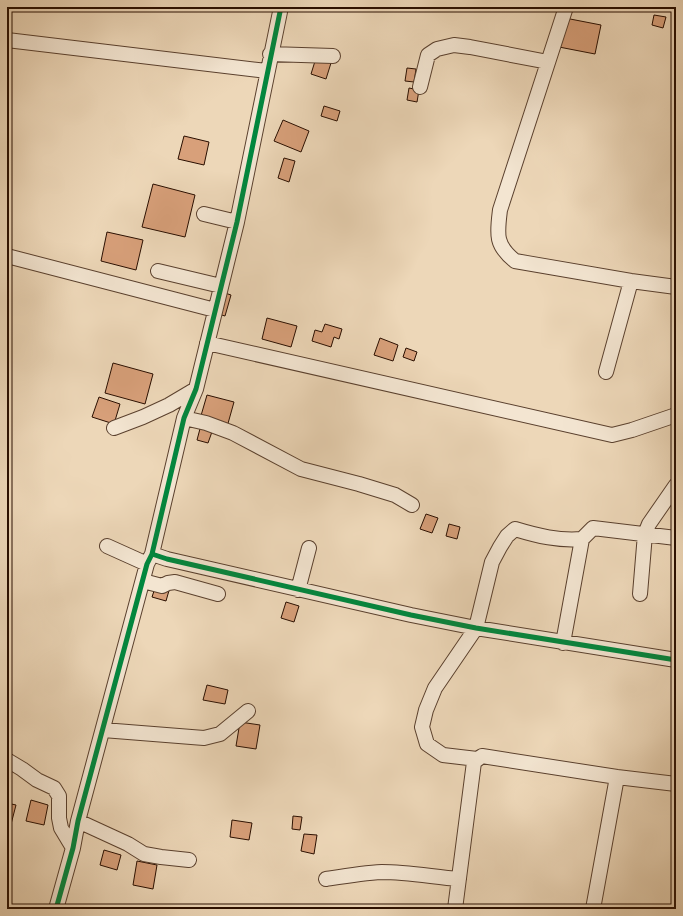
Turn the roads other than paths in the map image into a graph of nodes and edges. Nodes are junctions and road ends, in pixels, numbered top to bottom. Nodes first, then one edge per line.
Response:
1 (281, 7) edge
2 (566, 7) edge
3 (7, 40) edge
4 (270, 54) junction
5 (333, 56) dead end
6 (548, 62) junction
7 (267, 71) junction
8 (420, 87) dead end
9 (204, 214) dead end
10 (237, 222) junction
11 (7, 256) edge
12 (158, 271) dead end
13 (631, 281) junction
14 (221, 286) junction
15 (676, 287) edge
16 (215, 310) junction
17 (207, 343) junction
18 (606, 372) dead end
19 (196, 389) junction
20 (676, 415) edge
21 (184, 418) junction
22 (114, 428) dead end
23 (676, 484) edge
24 (412, 505) dead end
25 (645, 534) junction
26 (676, 538) edge
27 (582, 539) junction
28 (107, 546) dead end
29 (308, 548) dead end
30 (149, 559) junction
31 (143, 581) junction
32 (298, 590) junction
33 (218, 594) dead end
34 (640, 594) dead end
35 (476, 628) junction
36 (563, 643) junction
37 (676, 660) edge
38 (248, 711) dead end
39 (103, 730) junction
40 (477, 759) junction
41 (7, 760) edge
42 (617, 777) junction
43 (676, 784) edge
44 (78, 821) junction
45 (73, 848) junction
46 (189, 860) dead end
47 (326, 879) dead end
48 (459, 879) junction
49 (56, 909) edge
50 (455, 909) edge
51 (593, 909) edge

1 - 4 street
2 - 6 street
3 - 7 street
4 - 5 street
4 - 7 street
6 - 8 street
6 - 13 street
7 - 10 street
9 - 10 street
10 - 14 street
11 - 16 street
12 - 14 street
13 - 15 street
13 - 18 street
14 - 16 street
16 - 17 street
17 - 19 street
17 - 20 street
19 - 21 street
19 - 22 street
21 - 24 street
21 - 30 street
23 - 25 street
25 - 26 street
25 - 27 street
25 - 34 street
27 - 35 street
27 - 36 street
28 - 30 street
29 - 32 street
30 - 31 street
30 - 32 street
31 - 33 street
31 - 39 street
32 - 35 street
35 - 36 street
35 - 40 street
36 - 37 street
38 - 39 street
39 - 44 street
40 - 42 street
40 - 48 street
41 - 45 street
42 - 43 street
42 - 51 street
44 - 45 street
44 - 46 street
45 - 49 street
47 - 48 street
48 - 50 street

